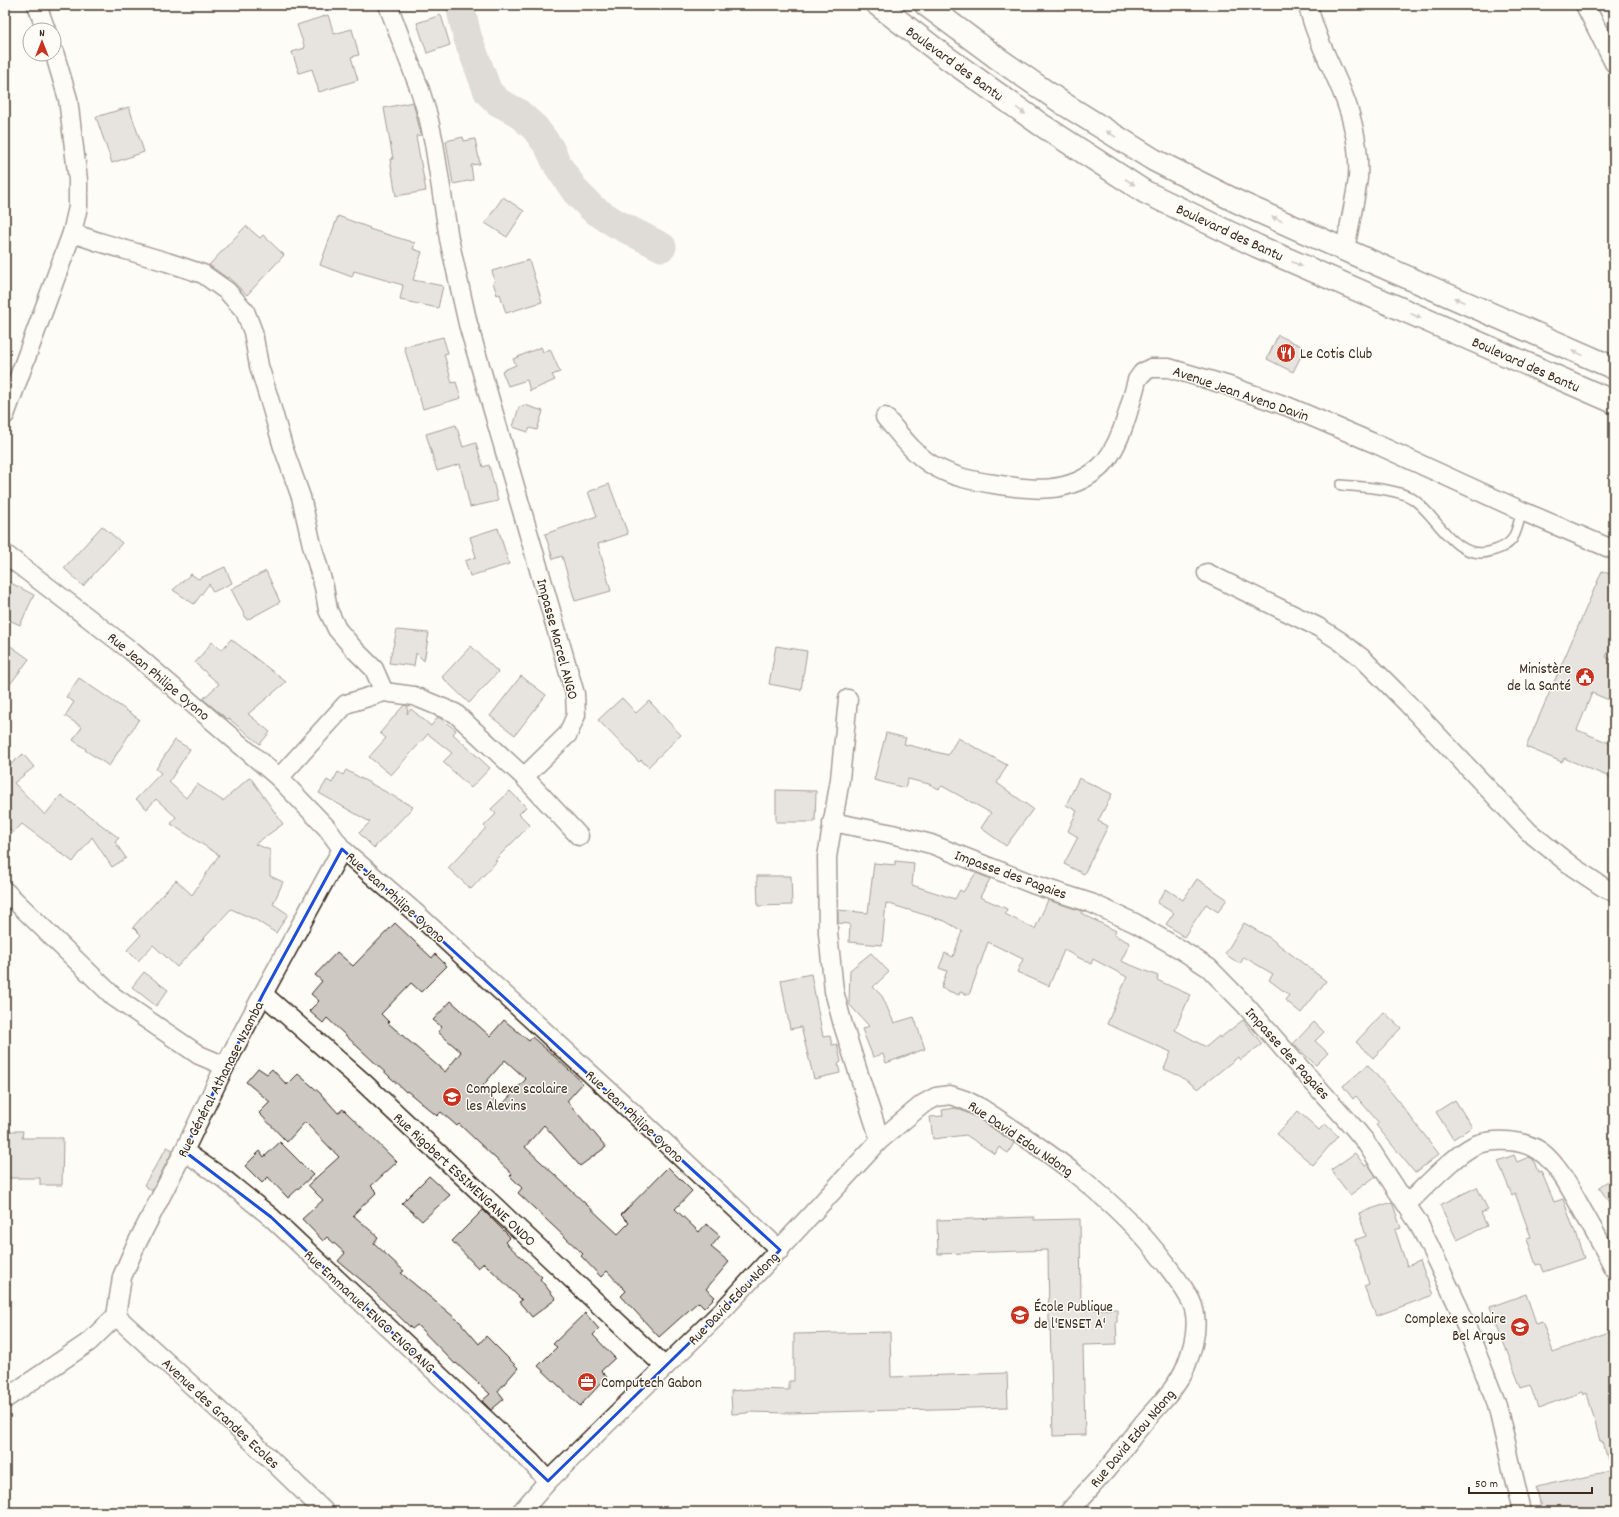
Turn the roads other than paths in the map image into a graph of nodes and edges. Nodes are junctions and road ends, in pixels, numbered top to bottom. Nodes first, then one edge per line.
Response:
1 (38, 5) edge
2 (388, 5) edge
3 (878, 5) edge
4 (926, 5) edge
5 (1308, 5) edge
6 (1586, 5) edge
7 (43, 22) edge
8 (57, 62) edge
9 (1614, 63) edge
10 (72, 233) junction
11 (1345, 250) junction
12 (1614, 368) edge
13 (1614, 402) edge
14 (5, 415) edge
15 (885, 417) dead end
16 (1341, 485) dead end
17 (1522, 511) junction
18 (1614, 550) edge
19 (5, 554) edge
20 (1207, 573) dead end
21 (384, 692) junction
22 (848, 699) dead end
23 (524, 777) junction
24 (279, 778) junction
25 (832, 822) junction
26 (579, 836) dead end
27 (342, 849) junction
28 (5, 891) edge
29 (1614, 892) edge
30 (263, 994) junction
31 (225, 1066) junction
32 (880, 1140) junction
33 (184, 1151) junction
34 (1407, 1204) junction
35 (780, 1250) junction
36 (1614, 1268) edge
37 (116, 1316) junction
38 (665, 1367) junction
39 (5, 1399) edge
40 (548, 1481) junction
41 (326, 1512) edge
42 (521, 1512) edge
43 (1069, 1512) edge
44 (1522, 1512) edge

1 - 7 street
2 - 23 street, Impasse Marcel ANGO
3 -> 13 highway, Boulevard des Bantu
11 -> 4 highway, Boulevard des Bantu
5 - 11 street
6 - 9 street
8 - 10 street
10 - 14 street
10 - 21 street
12 -> 11 highway, Boulevard des Bantu
15 - 17 street, Avenue Jean Aveno Davin
16 - 17 lane
17 - 18 street, Avenue Jean Aveno Davin
19 - 24 street, Rue Jean Philipe Oyono
20 - 29 street
21 - 23 street
21 - 24 street
22 - 25 street
23 - 26 street
24 - 27 street, Rue Jean Philipe Oyono
25 - 32 street
25 - 34 street, Impasse des Pagaies
27 - 30 street, Rue Général Athanase Nzamba
27 - 35 street, Rue Jean Philipe Oyono
28 - 31 street
30 - 31 street, Rue Général Athanase Nzamba
30 - 38 street, Rue Rigobert ESSIMENGANE ONDO
31 - 33 street, Rue Général Athanase Nzamba
32 - 35 street, Rue David Edou Ndong
32 - 43 street, Rue David Edou Ndong
33 - 37 street, Rue Général Athanase Nzamba
33 - 40 street, Rue Emmanuel ENGO ENGOANG
34 - 36 street
34 - 44 street, Impasse des Pagaies
35 - 38 street, Rue David Edou Ndong
37 - 39 street
37 - 41 street, Avenue des Grandes Ecoles
38 - 40 street, Rue David Edou Ndong
40 - 42 street, Rue David Edou Ndong

